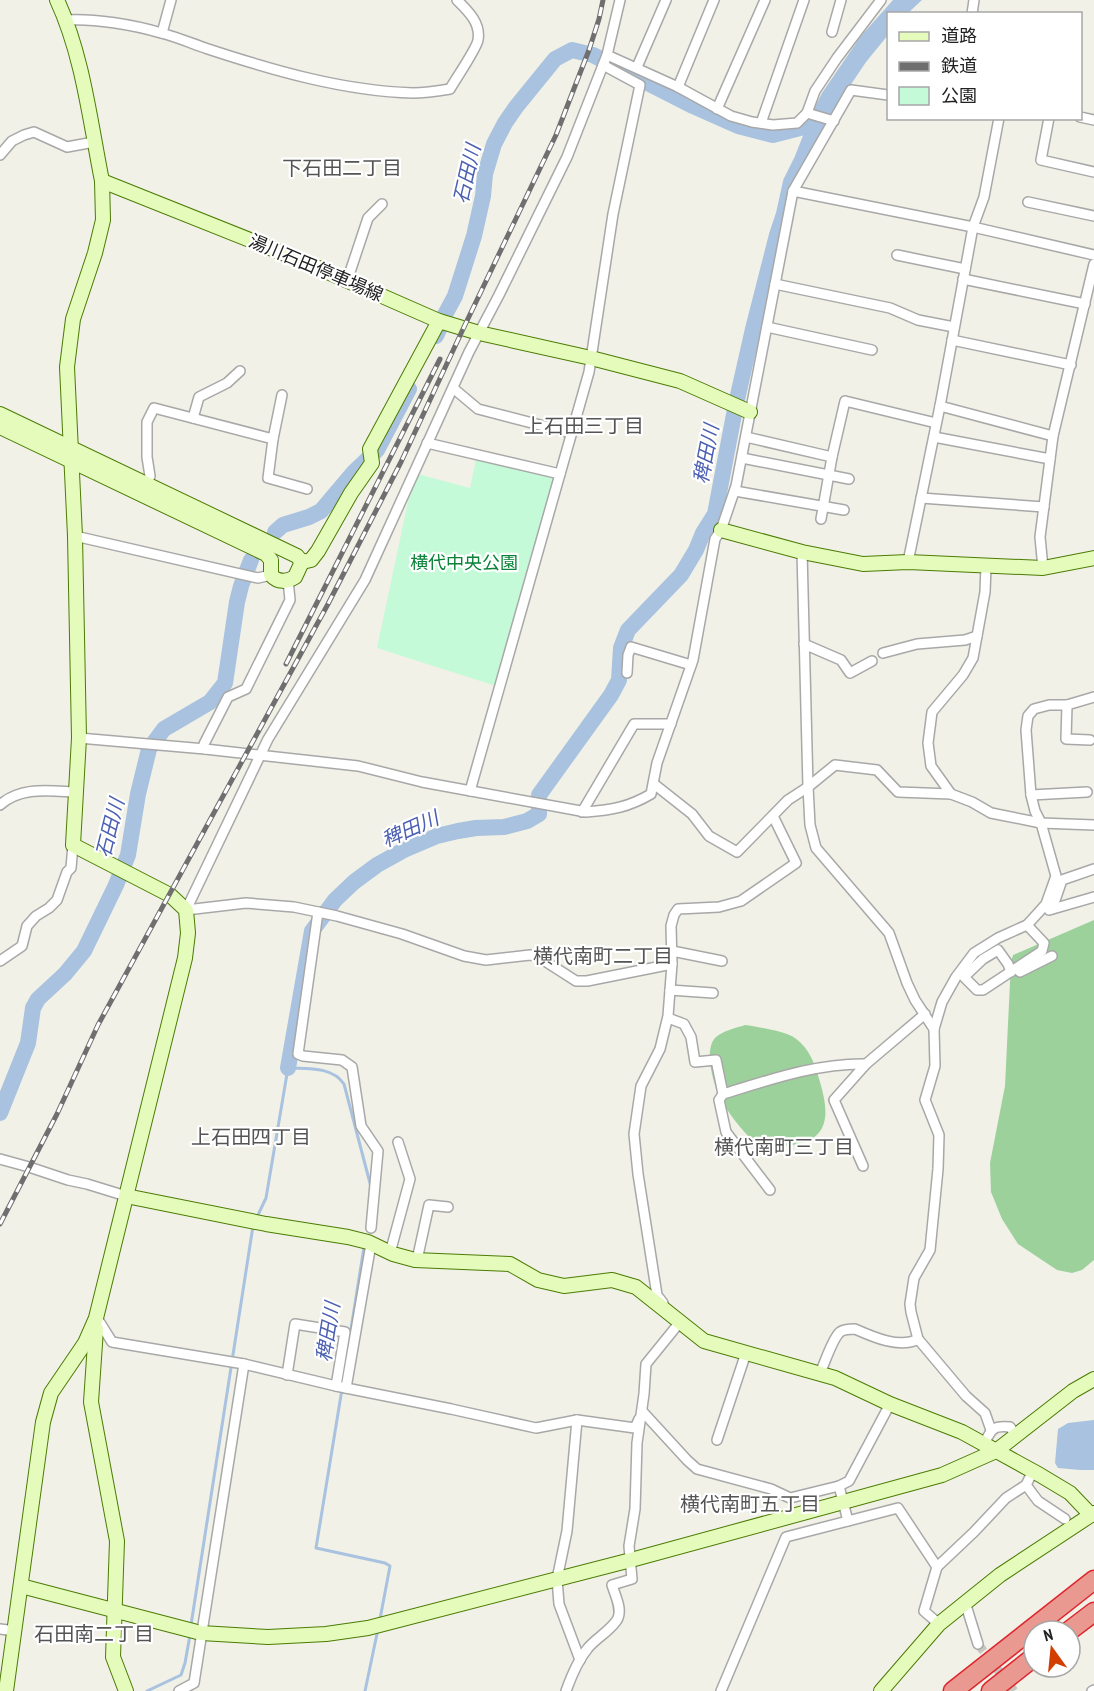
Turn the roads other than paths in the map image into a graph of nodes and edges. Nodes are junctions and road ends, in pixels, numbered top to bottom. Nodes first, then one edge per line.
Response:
1 (57, 0) edge
2 (171, 0) edge
3 (457, 0) edge
4 (620, 0) edge
5 (666, 0) edge
6 (714, 0) edge
7 (765, 0) edge
8 (804, 0) edge
9 (841, 0) edge
10 (882, 0) edge
11 (66, 20) junction
12 (832, 32) dead end
13 (162, 33) junction
14 (607, 55) junction
15 (603, 65) junction
16 (637, 67) junction
17 (678, 87) junction
18 (887, 95) edge
19 (717, 109) junction
20 (807, 113) junction
21 (999, 120) edge
22 (1049, 120) edge
23 (834, 121) junction
24 (761, 123) junction
25 (94, 141) junction
26 (0, 154) edge
27 (1094, 172) edge
28 (102, 181) junction
29 (794, 191) junction
30 (1028, 202) dead end
31 (382, 204) dead end
32 (1094, 216) edge
33 (973, 227) junction
34 (897, 255) dead end
35 (1094, 255) edge
36 (1094, 264) edge
37 (965, 268) junction
38 (963, 279) junction
39 (347, 281) junction
40 (775, 284) junction
41 (1085, 304) junction
42 (1083, 315) junction
43 (1094, 318) edge
44 (439, 321) junction
45 (766, 327) junction
46 (954, 327) junction
47 (479, 333) junction
48 (952, 340) junction
49 (872, 350) dead end
50 (591, 358) junction
51 (1071, 364) junction
52 (240, 371) dead end
53 (453, 388) junction
54 (282, 395) dead end
55 (940, 406) junction
56 (750, 412) junction
57 (0, 414) edge
58 (193, 418) junction
59 (936, 423) junction
60 (0, 427) edge
61 (571, 433) junction
62 (1053, 436) junction
63 (746, 437) junction
64 (933, 437) junction
65 (273, 439) junction
66 (428, 443) junction
67 (71, 454) junction
68 (832, 457) junction
69 (742, 458) junction
70 (1050, 459) junction
71 (560, 474) junction
72 (829, 476) junction
73 (849, 480) dead end
74 (147, 484) junction
75 (308, 489) dead end
76 (735, 490) junction
77 (921, 498) junction
78 (822, 506) junction
79 (1044, 507) junction
80 (844, 510) dead end
81 (821, 519) dead end
82 (721, 530) junction
83 (75, 536) junction
84 (802, 552) junction
85 (1094, 558) edge
86 (302, 562) junction
87 (908, 562) junction
88 (986, 566) junction
89 (1044, 568) junction
90 (271, 575) junction
91 (288, 580) junction
92 (976, 636) junction
93 (804, 644) junction
94 (883, 652) dead end
95 (872, 662) dead end
96 (691, 665) junction
97 (627, 673) dead end
98 (1094, 698) edge
99 (1067, 705) junction
100 (671, 724) junction
101 (79, 738) junction
102 (1090, 740) dead end
103 (205, 749) junction
104 (260, 755) junction
105 (654, 784) junction
106 (808, 787) junction
107 (470, 791) junction
108 (76, 792) junction
109 (1087, 792) dead end
110 (951, 794) junction
111 (1031, 795) junction
112 (0, 805) edge
113 (582, 812) junction
114 (773, 816) junction
115 (1041, 823) junction
116 (1094, 825) edge
117 (73, 845) junction
118 (1094, 869) edge
119 (1094, 897) edge
120 (1052, 909) junction
121 (186, 910) junction
122 (318, 912) junction
123 (1038, 913) junction
124 (1028, 925) junction
125 (672, 951) junction
126 (1052, 956) dead end
127 (0, 961) edge
128 (722, 961) dead end
129 (672, 964) junction
130 (1013, 970) junction
131 (670, 990) junction
132 (713, 993) dead end
133 (925, 1014) junction
134 (668, 1018) junction
135 (934, 1029) junction
136 (866, 1064) junction
137 (723, 1094) junction
138 (398, 1142) dead end
139 (0, 1159) edge
140 (863, 1166) dead end
141 (770, 1190) dead end
142 (126, 1196) junction
143 (448, 1207) dead end
144 (371, 1228) dead end
145 (369, 1243) junction
146 (390, 1253) junction
147 (417, 1260) junction
148 (96, 1318) junction
149 (680, 1322) junction
150 (918, 1339) junction
151 (746, 1353) junction
152 (244, 1364) junction
153 (820, 1373) junction
154 (287, 1375) junction
155 (1094, 1379) edge
156 (341, 1387) junction
157 (890, 1404) junction
158 (642, 1412) junction
159 (578, 1420) junction
160 (991, 1430) junction
161 (1016, 1435) junction
162 (717, 1440) dead end
163 (990, 1447) junction
164 (1033, 1471) junction
165 (1026, 1485) junction
166 (839, 1486) junction
167 (843, 1503) junction
168 (1093, 1516) edge
169 (1065, 1519) dead end
170 (848, 1521) junction
171 (631, 1560) junction
172 (937, 1567) junction
173 (557, 1579) junction
174 (1094, 1580) edge
175 (21, 1586) junction
176 (965, 1602) junction
177 (115, 1610) junction
178 (1094, 1612) edge
179 (1082, 1621) edge
180 (939, 1624) junction
181 (0, 1629) edge
182 (15, 1631) junction
183 (201, 1632) junction
184 (978, 1644) tunnel mouth
185 (580, 1660) junction
186 (1022, 1666) edge
187 (6, 1691) edge
188 (126, 1691) edge
189 (179, 1691) edge
190 (566, 1691) edge
191 (721, 1691) edge
192 (881, 1691) edge
193 (953, 1691) edge
194 (991, 1691) edge

1 - 11 street
2 - 13 street
3 - 13 street
4 - 14 street
5 - 16 street
6 - 17 street
7 - 19 street
8 - 24 street
9 - 12 street
10 - 20 street
11 - 13 street
11 - 25 street
14 - 15 street
14 - 16 street
15 - 47 street
15 - 50 street
16 - 17 street
17 - 19 street
18 - 23 street
19 - 24 street
20 - 23 street
20 - 24 street
21 - 33 street
22 - 27 street
23 - 29 street
25 - 26 street
25 - 28 street
28 - 39 street, 湯川石田停車場線
28 - 67 street
29 - 33 street
29 - 40 street
30 - 32 street
31 - 39 street
33 - 35 street
33 - 37 street
34 - 37 street
36 - 41 street
37 - 38 street
38 - 41 street
38 - 46 street
39 - 44 street, 湯川石田停車場線
40 - 45 street
40 - 46 street
41 - 42 street
42 - 43 street
42 - 51 street
44 - 47 street, 湯川石田停車場線
44 - 86 street
45 - 49 street
45 - 56 street
46 - 48 street
47 - 50 street, 湯川石田停車場線
47 - 53 street
48 - 51 street
48 - 55 street
50 - 56 street, 湯川石田停車場線
50 - 61 street
51 - 62 street
52 - 58 street
53 - 61 street
53 - 66 street
54 - 65 street
55 - 59 street
55 - 62 street
56 - 63 street
57 - 67 street
58 - 65 street
58 - 74 street
59 - 64 street
59 - 68 street
60 - 67 street
61 - 71 street
62 - 70 street
63 - 68 street
63 - 69 street
64 - 70 street
64 - 77 street
65 - 75 street
66 - 71 street
66 - 104 street
67 - 74 street
67 - 83 street
67 - 90 street
68 - 72 street
69 - 72 street
69 - 76 street
70 - 79 street
71 - 107 street
72 - 73 street
72 - 78 street
74 - 86 street
76 - 78 street
76 - 82 street
77 - 79 street
77 - 87 street
78 - 80 street
78 - 81 street
79 - 89 street
82 - 84 street
82 - 96 street
83 - 90 street
83 - 101 street
84 - 87 street
84 - 93 street
85 - 89 street
86 - 91 street
87 - 88 street
88 - 89 street
88 - 92 street
90 - 91 street
91 - 103 street
92 - 94 street
92 - 110 street
93 - 95 street
93 - 106 street
96 - 97 street
96 - 100 street
98 - 99 street
99 - 102 street
99 - 111 street
100 - 105 street
100 - 113 street
101 - 103 street
101 - 108 street
103 - 104 street
104 - 107 street
104 - 121 street
105 - 113 street
105 - 114 street
106 - 110 street
106 - 114 street
106 - 133 street
107 - 113 street
108 - 112 street
108 - 117 street
109 - 111 street
110 - 115 street
111 - 115 street
114 - 125 street
115 - 116 street
115 - 123 street
117 - 121 street
117 - 127 street
118 - 120 street
119 - 120 street
120 - 123 street
121 - 122 street
121 - 142 street
122 - 129 street
122 - 144 street
123 - 124 street
124 - 130 street
124 - 135 street
125 - 128 street
125 - 129 street
126 - 130 street
129 - 131 street
130 - 130 street
131 - 132 street
131 - 134 street
133 - 135 street
133 - 136 street
134 - 137 street
134 - 149 street
135 - 150 street
136 - 137 street
136 - 140 street
137 - 141 street
138 - 146 street
139 - 142 street
142 - 145 street
142 - 148 street
143 - 147 street
145 - 146 street
145 - 156 street
146 - 147 street
147 - 149 street
148 - 152 street
148 - 175 street
148 - 177 street
149 - 151 street
149 - 158 street
150 - 153 street
150 - 160 street
151 - 153 street
151 - 162 street
152 - 154 street
152 - 183 street
153 - 157 street
154 - 156 street
154 - 156 street
155 - 161 street
156 - 159 street
157 - 163 street
157 - 166 street
158 - 159 street
158 - 166 street
158 - 171 street
159 - 173 street
160 - 161 street
160 - 163 street
161 - 163 street
163 - 164 street
163 - 167 street
164 - 165 street
164 - 168 street
165 - 169 street
165 - 172 street
166 - 167 street
167 - 170 street
167 - 171 street
168 - 176 street
170 - 172 street
170 - 191 street
171 - 173 street
171 - 185 street
172 - 180 street
173 - 183 street
173 - 185 street
174 - 193 highway
175 - 177 street
175 - 182 street
176 - 180 street
176 - 184 street
177 - 183 street
177 - 188 street
178 - 179 highway
180 - 192 street
181 - 182 street
182 - 187 street
183 - 189 street
185 - 190 street
186 - 194 highway

